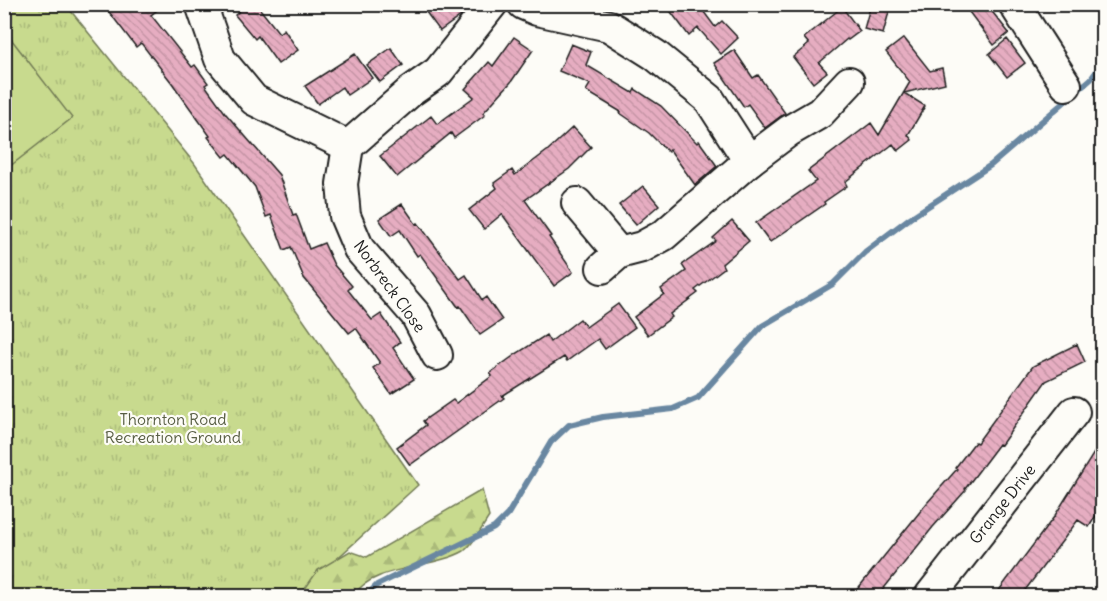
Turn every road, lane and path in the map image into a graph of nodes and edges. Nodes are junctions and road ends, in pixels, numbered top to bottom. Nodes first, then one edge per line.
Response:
1 (492, 4) edge
2 (523, 4) edge
3 (1014, 4) edge
4 (206, 7) edge
5 (614, 15) edge
6 (850, 79) dead end
7 (1066, 85) dead end
8 (348, 146) junction
9 (749, 160) junction
10 (577, 203) dead end
11 (438, 357) dead end
12 (1074, 412) dead end
13 (930, 597) edge

1 - 8 street
2 - 5 street
3 - 7 street
4 - 8 street
5 - 9 street
6 - 9 street
8 - 11 street, Norbreck Close
9 - 10 street
12 - 13 street, Grange Drive

